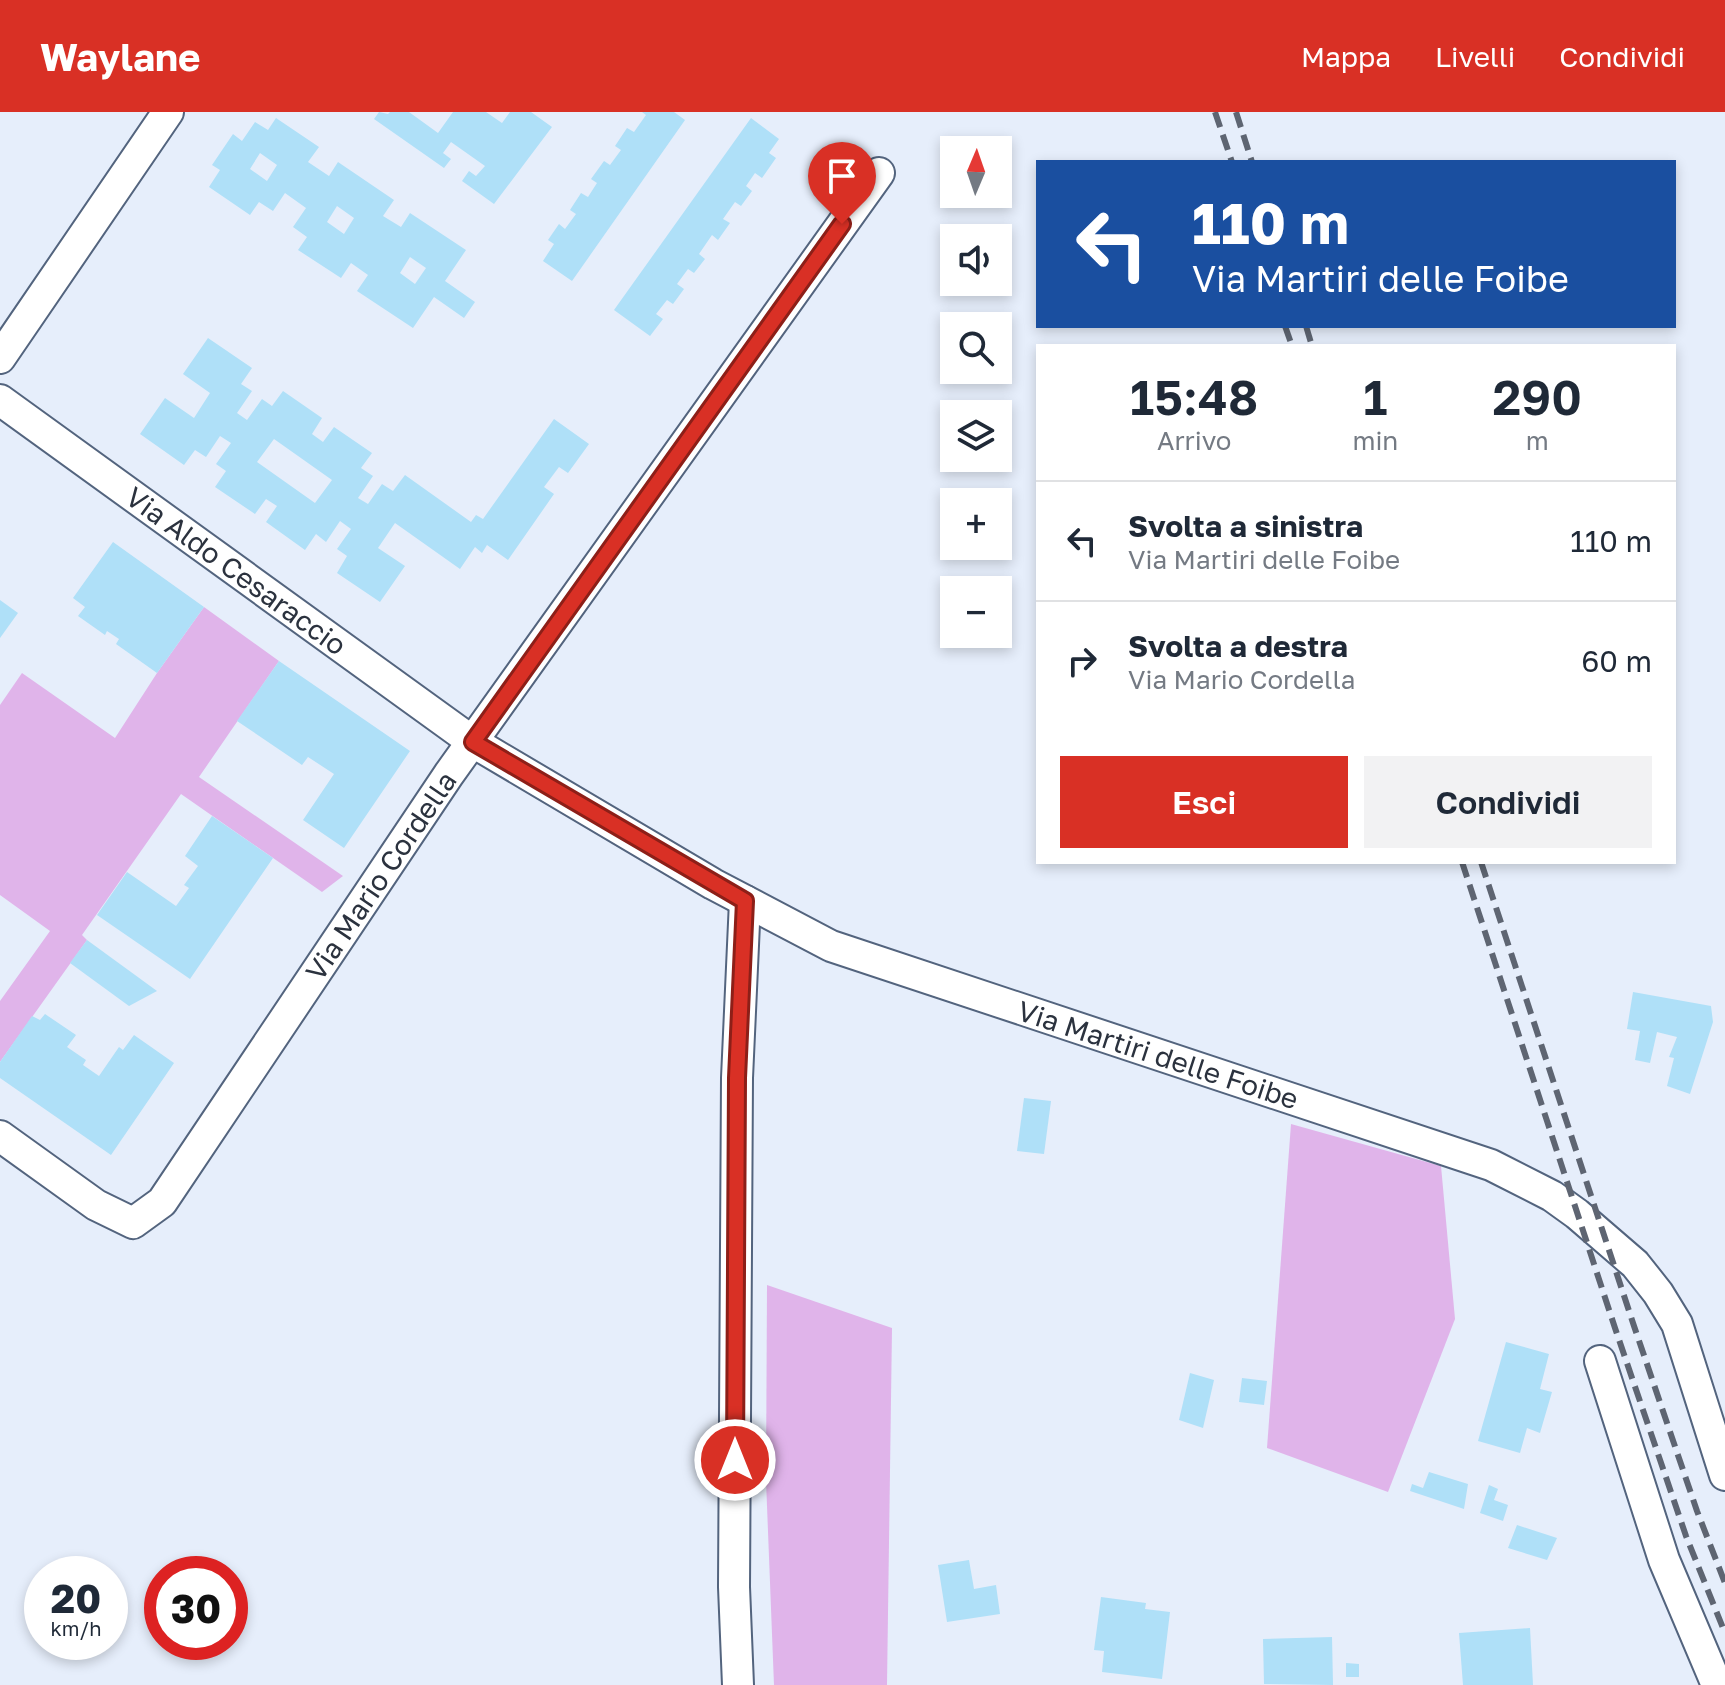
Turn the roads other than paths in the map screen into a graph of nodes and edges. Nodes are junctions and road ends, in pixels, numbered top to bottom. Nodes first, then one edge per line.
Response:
1 (168, 112) edge
2 (879, 173) dead end
3 (0, 358) edge
4 (0, 400) edge
5 (473, 742) junction
6 (745, 901) junction
7 (0, 1136) edge
8 (1600, 1361) dead end
9 (1725, 1475) edge
10 (738, 1685) edge
11 (1717, 1685) edge

1 - 3 street
2 - 5 street, Via Mario Cordella
4 - 5 street, Via Aldo Cesaraccio
5 - 6 street, Via Martiri delle Foibe
5 - 7 street, Via Mario Cordella
6 - 9 street, Via Martiri delle Foibe
6 - 10 street
8 - 11 street

